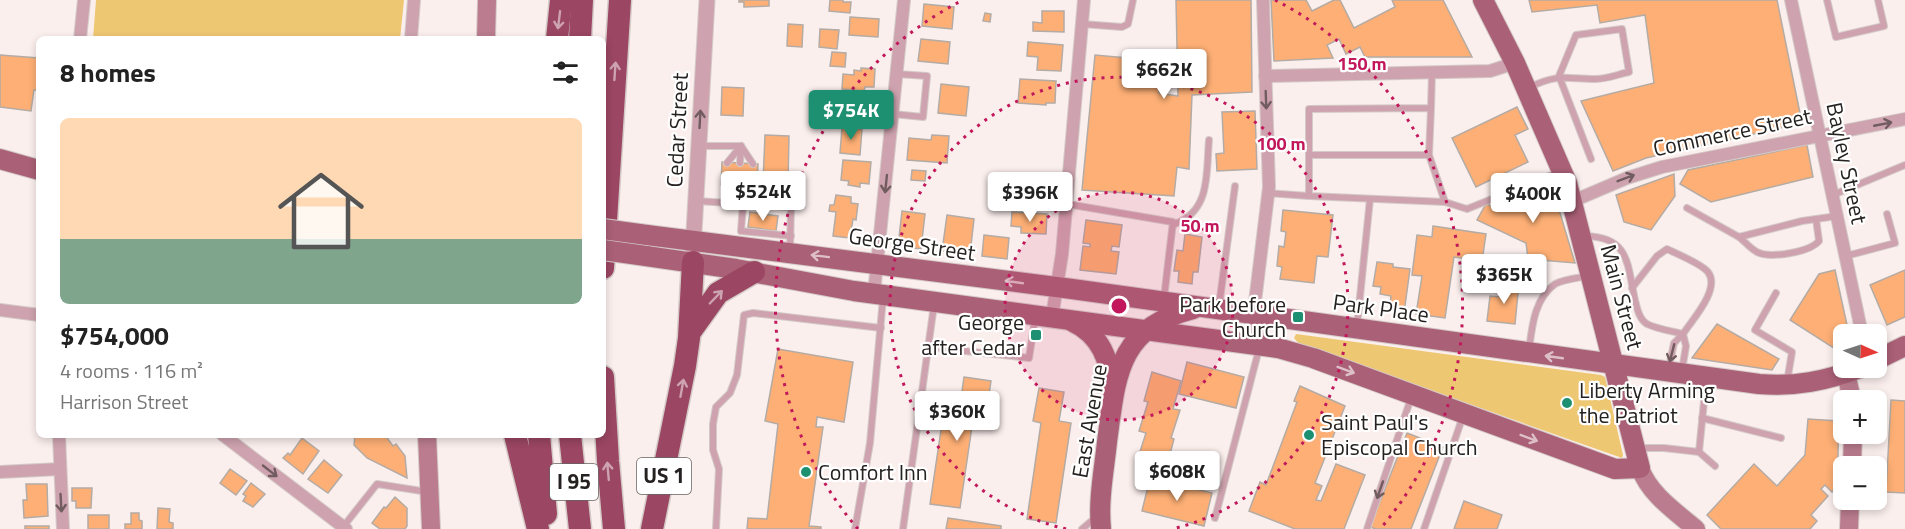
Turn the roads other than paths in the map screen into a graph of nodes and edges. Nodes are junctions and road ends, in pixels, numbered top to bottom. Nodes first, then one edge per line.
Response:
1 (84, 0) edge
2 (414, 0) edge
3 (487, 0) edge
4 (561, 0) edge
5 (582, 0) edge
6 (620, 0) edge
7 (707, 0) edge
8 (904, 0) edge
9 (1084, 0) edge
10 (1133, 0) edge
11 (1263, 0) edge
12 (1483, 0) edge
13 (1791, 0) edge
14 (1827, 0) edge
15 (1878, 0) edge
16 (1082, 24) junction
17 (80, 36) edge
18 (411, 36) edge
19 (486, 36) edge
20 (557, 36) edge
21 (580, 36) edge
22 (1515, 63) junction
23 (1432, 72) junction
24 (897, 74) junction
25 (1265, 76) junction
26 (1559, 76) junction
27 (1527, 88) junction
28 (1431, 108) junction
29 (893, 114) junction
30 (1905, 119) edge
31 (1820, 136) junction
32 (1209, 140) dead end
33 (699, 146) junction
34 (741, 146) junction
35 (1309, 155) junction
36 (1429, 155) junction
37 (36, 156) edge
38 (0, 158) edge
39 (1590, 159) dead end
40 (727, 163) dead end
41 (740, 163) dead end
42 (753, 164) dead end
43 (1905, 165) edge
44 (36, 169) edge
45 (1562, 170) junction
46 (726, 186) dead end
47 (739, 186) dead end
48 (1235, 186) dead end
49 (751, 187) dead end
50 (1268, 193) junction
51 (1832, 195) junction
52 (738, 196) junction
53 (1309, 196) junction
54 (1370, 199) junction
55 (696, 201) junction
56 (1573, 201) junction
57 (1445, 202) junction
58 (740, 204) junction
59 (1066, 204) junction
60 (1687, 208) dead end
61 (1887, 214) dead end
62 (1837, 216) junction
63 (1816, 219) junction
64 (606, 221) edge
65 (1174, 224) junction
66 (606, 229) edge
67 (1581, 236) junction
68 (1739, 237) junction
69 (790, 244) junction
70 (606, 250) edge
71 (693, 251) junction
72 (1845, 256) junction
73 (878, 263) junction
74 (754, 272) junction
75 (1591, 276) junction
76 (1065, 288) junction
77 (1632, 288) junction
78 (1776, 293) dead end
79 (879, 294) junction
80 (934, 302) junction
81 (1210, 308) junction
82 (0, 310) edge
83 (1255, 314) junction
84 (36, 315) edge
85 (1051, 317) junction
86 (1157, 321) junction
87 (1860, 324) edge
88 (881, 328) junction
89 (1356, 329) junction
90 (689, 333) junction
91 (1683, 334) junction
92 (1260, 345) junction
93 (928, 346) junction
94 (1905, 346) edge
95 (1528, 353) junction
96 (1887, 355) edge
97 (1612, 364) junction
98 (1675, 373) junction
99 (1833, 376) edge
100 (1706, 377) junction
101 (1786, 385) junction
102 (1114, 393) junction
103 (1412, 395) junction
104 (1463, 414) junction
105 (1702, 418) junction
106 (59, 438) edge
107 (227, 438) edge
108 (427, 438) edge
109 (516, 438) edge
110 (539, 438) edge
111 (570, 438) edge
112 (606, 438) edge
113 (1781, 438) dead end
114 (1634, 448) junction
115 (1699, 452) junction
116 (1715, 466) dead end
117 (1640, 468) junction
118 (60, 469) junction
119 (0, 472) edge
120 (429, 492) junction
121 (1850, 510) edge
122 (1215, 518) dead end
123 (1100, 521) edge
124 (345, 528) edge
125 (63, 529) edge
126 (431, 529) edge
127 (538, 529) edge
128 (547, 529) edge
129 (580, 529) edge
130 (614, 529) edge
131 (652, 529) edge
132 (716, 529) edge
133 (855, 529) edge
134 (903, 529) edge
135 (1082, 529) edge
136 (1367, 529) edge
137 (1424, 529) edge
138 (1696, 529) edge
139 (1849, 529) edge

1 - 17 street
2 - 18 street
3 - 19 main road
4 -> 20 highway
5 - 21 highway
64 -> 6 highway
33 -> 7 street, Cedar Street
8 - 24 street
9 - 16 street
10 - 16 lane
11 - 25 street
12 - 22 main road, Main Street
13 - 31 street, Bayley Street
14 - 15 lane
16 - 59 street
22 - 23 street
22 - 27 main road, Main Street
23 - 25 street
23 - 28 lane
24 - 29 street
24 - 29 lane
25 -> 50 street
26 - 26 lane
26 - 27 lane
26 - 39 lane
27 - 45 main road, Main Street
28 - 35 lane
28 - 36 lane
29 -> 73 street
31 -> 30 street, Commerce Street
31 - 51 street, Bayley Street
56 -> 31 street, Commerce Street
32 - 65 lane
33 - 34 lane
33 - 55 street, Cedar Street
34 - 40 lane
34 - 41 lane
34 - 42 lane
35 - 36 lane
35 - 53 lane
36 - 57 lane
37 - 38 main road
38 - 44 main road
43 - 51 lane
45 - 56 main road, Main Street
45 - 57 lane
46 - 52 lane
47 - 52 lane
48 - 81 lane
49 - 52 lane
50 - 53 lane
50 - 83 street
51 - 62 street, Bayley Street
52 - 58 lane
53 - 54 lane
54 - 57 lane
54 - 89 lane
55 - 58 lane
55 - 71 street, Cedar Street
56 - 67 main road, Main Street
58 - 69 lane
58 - 69 lane
59 - 65 lane
59 - 76 street
60 - 68 lane
61 - 72 lane
62 - 63 lane
62 - 72 street, Bayley Street
63 - 68 lane
63 - 68 lane
65 - 86 lane
66 - 71 main road, George Street, bridge
67 - 75 main road, Main Street
67 - 77 lane
69 - 71 main road, George Street
73 -> 69 main road, George Street
70 - 71 main road, George Street, bridge
71 - 74 main road, George Street
71 - 90 highway, US 1
72 - 87 street, Bayley Street
76 -> 73 main road, George Street
73 - 79 street
74 - 79 main road, George Street
90 -> 74 highway
75 - 95 lane
75 - 97 main road, Main Street
76 - 85 street
76 - 86 main road
77 - 91 lane
77 - 91 lane
78 - 101 lane
79 - 80 main road, George Street
79 - 88 lane
80 - 85 main road, George Street
80 - 93 lane
81 - 83 main road, Park Place
81 - 86 main road
82 - 84 street
83 - 89 main road, Park Place
83 - 92 street
85 - 86 main road
85 - 93 lane
85 - 102 main road
86 - 92 main road
86 - 102 main road, East Avenue
88 - 132 lane
88 - 133 lane
89 - 95 main road, Park Place
131 -> 90 highway, US 1
91 - 98 lane
91 -> 98 lane
92 -> 103 main road
92 - 122 lane
93 - 134 lane
94 - 96 main road
97 -> 95 main road, Park Place
97 - 98 main road, Main Street
97 - 114 main road
98 - 100 main road, Main Street
99 - 101 main road, Main Street
100 - 101 main road, Main Street
100 - 105 lane
102 - 123 main road, East Avenue
103 - 104 main road
103 -> 136 lane
104 -> 117 main road
104 - 137 lane
105 - 113 lane
105 - 115 lane
106 - 118 street
107 -> 124 street
108 - 120 main road
109 - 127 highway
110 - 128 highway
111 - 129 highway, I 95
130 -> 112 highway, I 95
114 - 115 lane
114 - 117 main road
115 - 116 lane
117 - 138 main road
118 - 119 street
118 -> 125 street
120 - 124 lane
120 - 126 main road
121 - 139 main road
123 - 135 lane

